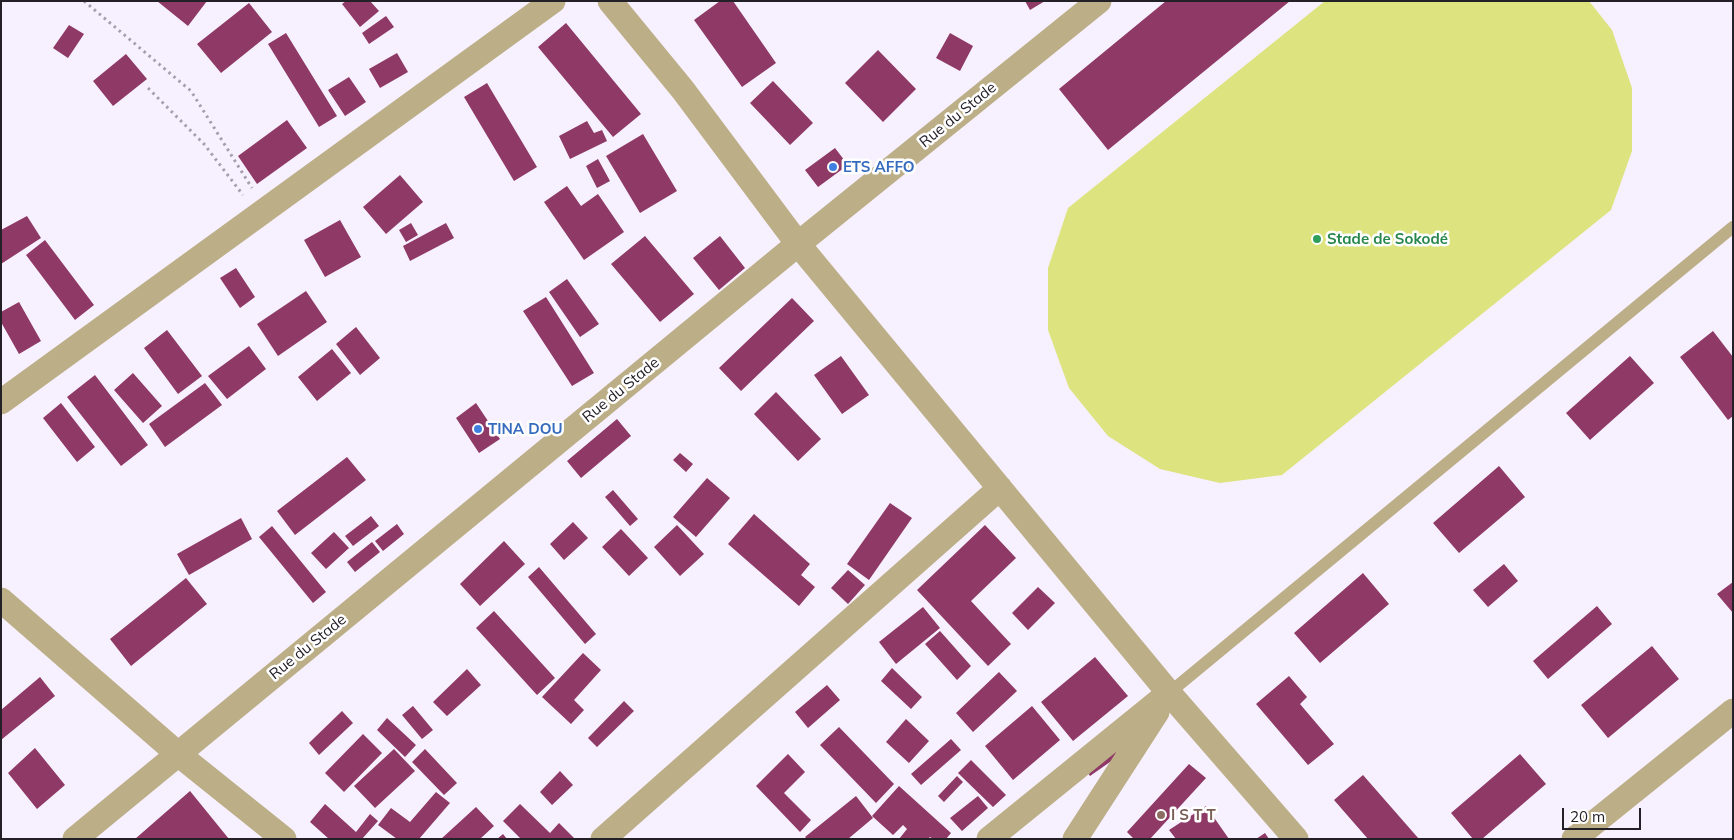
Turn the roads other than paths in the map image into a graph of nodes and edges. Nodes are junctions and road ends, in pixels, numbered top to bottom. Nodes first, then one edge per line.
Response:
1 (553, 1) edge
2 (610, 1) edge
3 (1099, 1) edge
4 (1733, 227) edge
5 (798, 244) junction
6 (1, 402) edge
7 (1000, 488) junction
8 (1, 600) edge
9 (1169, 693) junction
10 (1733, 711) edge
11 (178, 754) junction
12 (75, 839) edge
13 (284, 839) edge
14 (603, 839) edge
15 (989, 839) edge
16 (1075, 839) edge
17 (1296, 839) edge
18 (1574, 839) edge

1 - 6 street
2 - 5 street
3 - 5 street, Rue du Stade
4 - 9 lane
5 - 7 street
5 - 11 street, Rue du Stade
7 - 9 street
7 - 14 street
8 - 11 street
9 - 15 street
9 - 16 street
9 - 17 street
10 - 18 street
11 - 12 street, Rue du Stade
11 - 13 street

